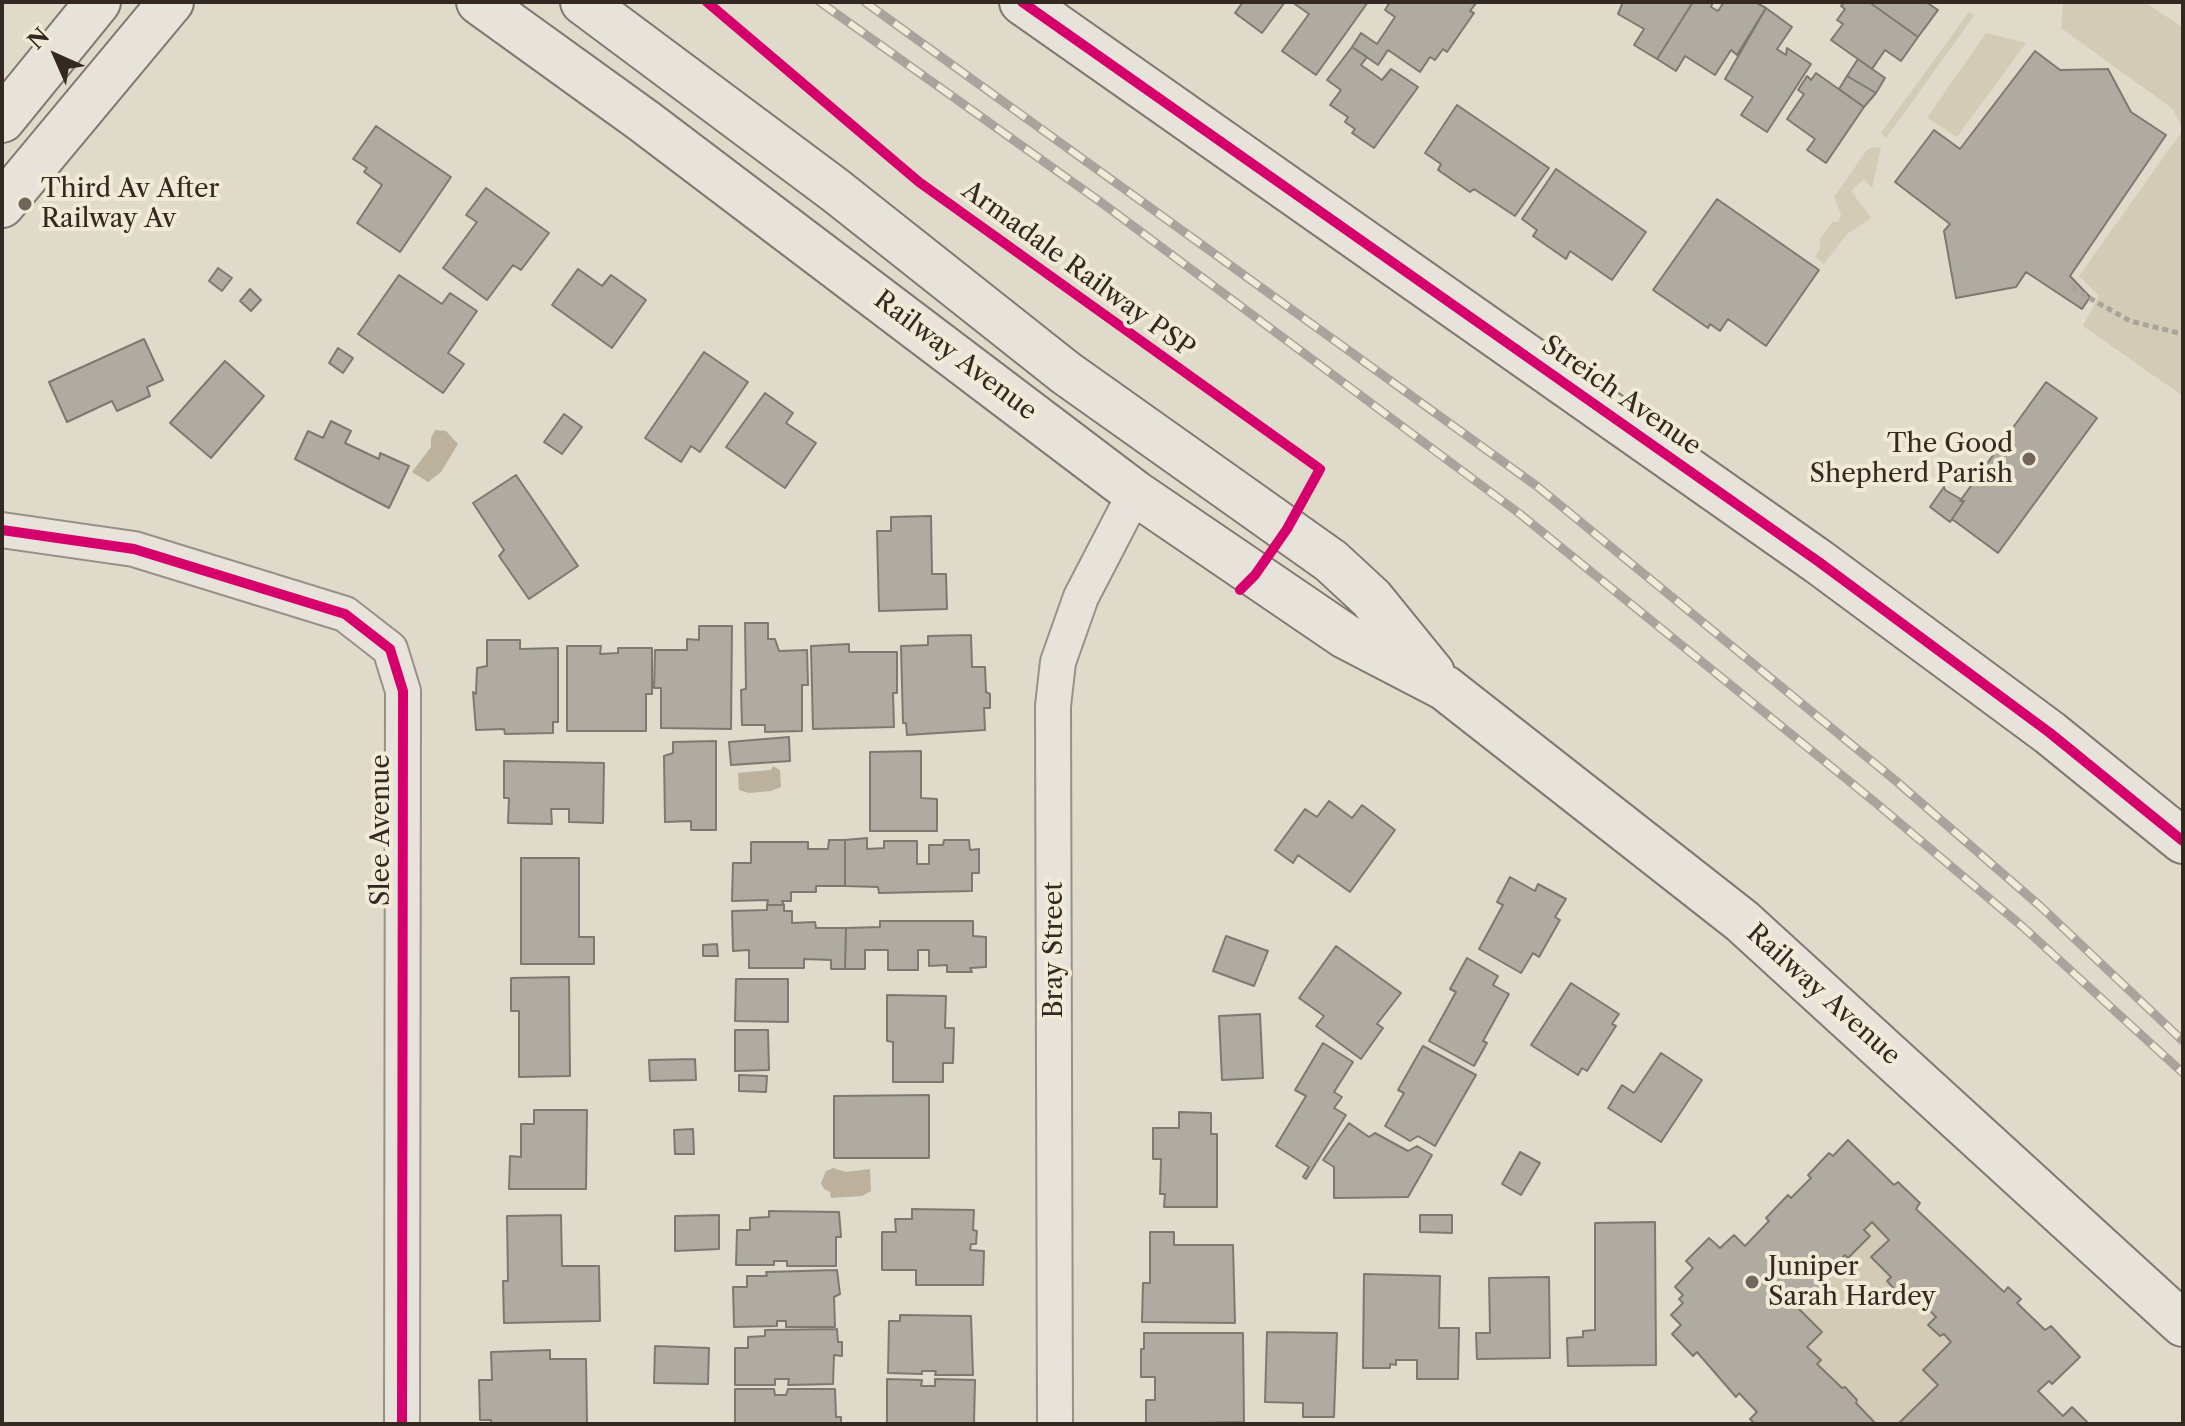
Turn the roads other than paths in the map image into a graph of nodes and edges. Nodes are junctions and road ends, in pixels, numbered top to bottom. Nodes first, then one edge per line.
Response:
1 (98, 2) edge
2 (171, 2) edge
3 (479, 2) edge
4 (583, 2) edge
5 (1022, 2) edge
6 (2, 120) edge
7 (2, 205) edge
8 (1135, 493) junction
9 (2, 530) edge
10 (1445, 688) junction
11 (2183, 841) edge
12 (2183, 1324) edge
13 (402, 1424) edge
14 (1055, 1424) edge

1 - 6 main road
2 - 7 main road
3 - 8 main road, Railway Avenue
4 - 10 main road, Railway Avenue
5 - 11 main road, Streich Avenue
8 - 10 main road, Railway Avenue
8 - 14 street, Bray Street
9 - 13 street, Slee Avenue
10 - 12 main road, Railway Avenue

